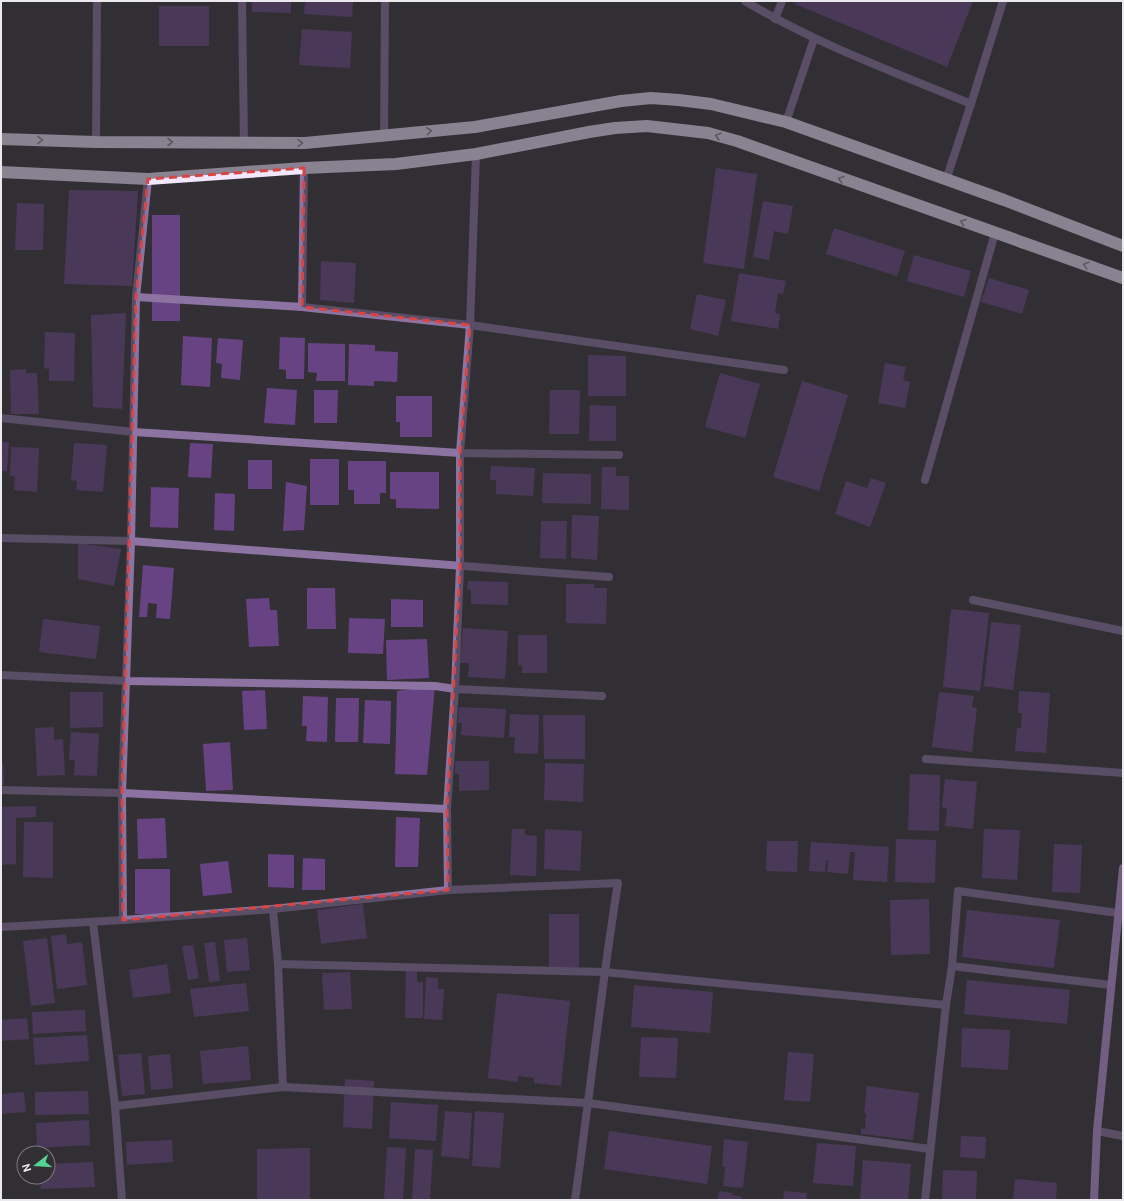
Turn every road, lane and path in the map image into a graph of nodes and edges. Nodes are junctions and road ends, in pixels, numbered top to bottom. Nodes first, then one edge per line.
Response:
1 (97, 1) edge
2 (242, 1) edge
3 (385, 1) edge
4 (745, 1) edge
5 (782, 1) edge
6 (1003, 1) edge
7 (775, 19) junction
8 (814, 39) junction
9 (971, 104) junction
10 (786, 122) junction
11 (384, 136) junction
12 (1, 139) edge
13 (96, 142) junction
14 (244, 143) junction
15 (476, 154) junction
16 (304, 168) junction
17 (1, 172) edge
18 (148, 178) junction
19 (946, 180) junction
20 (995, 233) junction
21 (1123, 246) edge
22 (1123, 278) edge
23 (136, 297) junction
24 (302, 307) junction
25 (470, 325) junction
26 (784, 370) dead end
27 (1, 418) edge
28 (134, 432) junction
29 (460, 453) junction
30 (619, 456) dead end
31 (925, 480) dead end
32 (1, 538) edge
33 (131, 541) junction
34 (460, 566) junction
35 (609, 577) dead end
36 (973, 600) dead end
37 (1123, 631) edge
38 (1, 675) edge
39 (126, 681) junction
40 (455, 689) junction
41 (602, 696) dead end
42 (926, 759) dead end
43 (1123, 773) edge
44 (1, 790) edge
45 (122, 793) junction
46 (447, 809) junction
47 (1123, 868) edge
48 (448, 890) junction
49 (273, 909) junction
50 (1118, 913) junction
51 (123, 920) junction
52 (93, 922) junction
53 (1, 927) edge
54 (278, 964) junction
55 (952, 966) junction
56 (604, 972) junction
57 (1111, 985) junction
58 (946, 1005) junction
59 (283, 1087) junction
60 (588, 1103) junction
61 (115, 1106) junction
62 (1097, 1131) junction
63 (1123, 1136) edge
64 (930, 1149) junction
65 (122, 1200) edge
66 (575, 1200) edge
67 (925, 1200) edge
68 (1094, 1200) edge

1 - 13 street
2 - 14 street
3 - 11 street
4 - 7 street
5 - 7 street
6 - 9 street
7 - 8 street
8 - 9 street
8 - 10 street
9 - 19 street
11 -> 10 highway
10 - 19 highway
14 -> 11 highway
12 -> 13 highway
13 -> 14 highway
15 - 16 highway
20 -> 15 highway
15 - 25 street
16 - 18 highway
16 - 24 street
17 - 18 highway
18 - 23 street
19 - 21 highway
22 -> 20 highway
20 - 31 street
23 - 24 street
23 - 28 street
24 - 25 street
25 - 26 street
25 - 29 street
27 - 28 street
28 - 29 street
28 - 33 street
29 - 30 street
29 - 34 street
32 - 33 street
33 - 34 street
33 - 39 street
34 - 35 street
34 - 40 street
36 - 37 street
38 - 39 street
39 - 40 street
39 - 45 street
40 - 41 street
40 - 46 street
42 - 43 street
44 - 45 street
45 - 46 street
45 - 51 street
46 - 48 street
47 - 50 street
48 - 49 street
48 - 56 street
49 - 51 street
49 - 54 street
50 - 55 street
50 - 57 street
51 - 52 street
52 - 53 street
52 - 61 street
54 - 56 street
54 - 59 street
55 - 57 street
55 - 58 street
56 - 58 street
56 - 60 street
57 - 62 street
58 - 64 street
59 - 60 street
59 - 61 street
60 - 64 street
60 - 66 street
61 - 65 street
62 - 63 street
62 - 68 street
64 - 67 street

